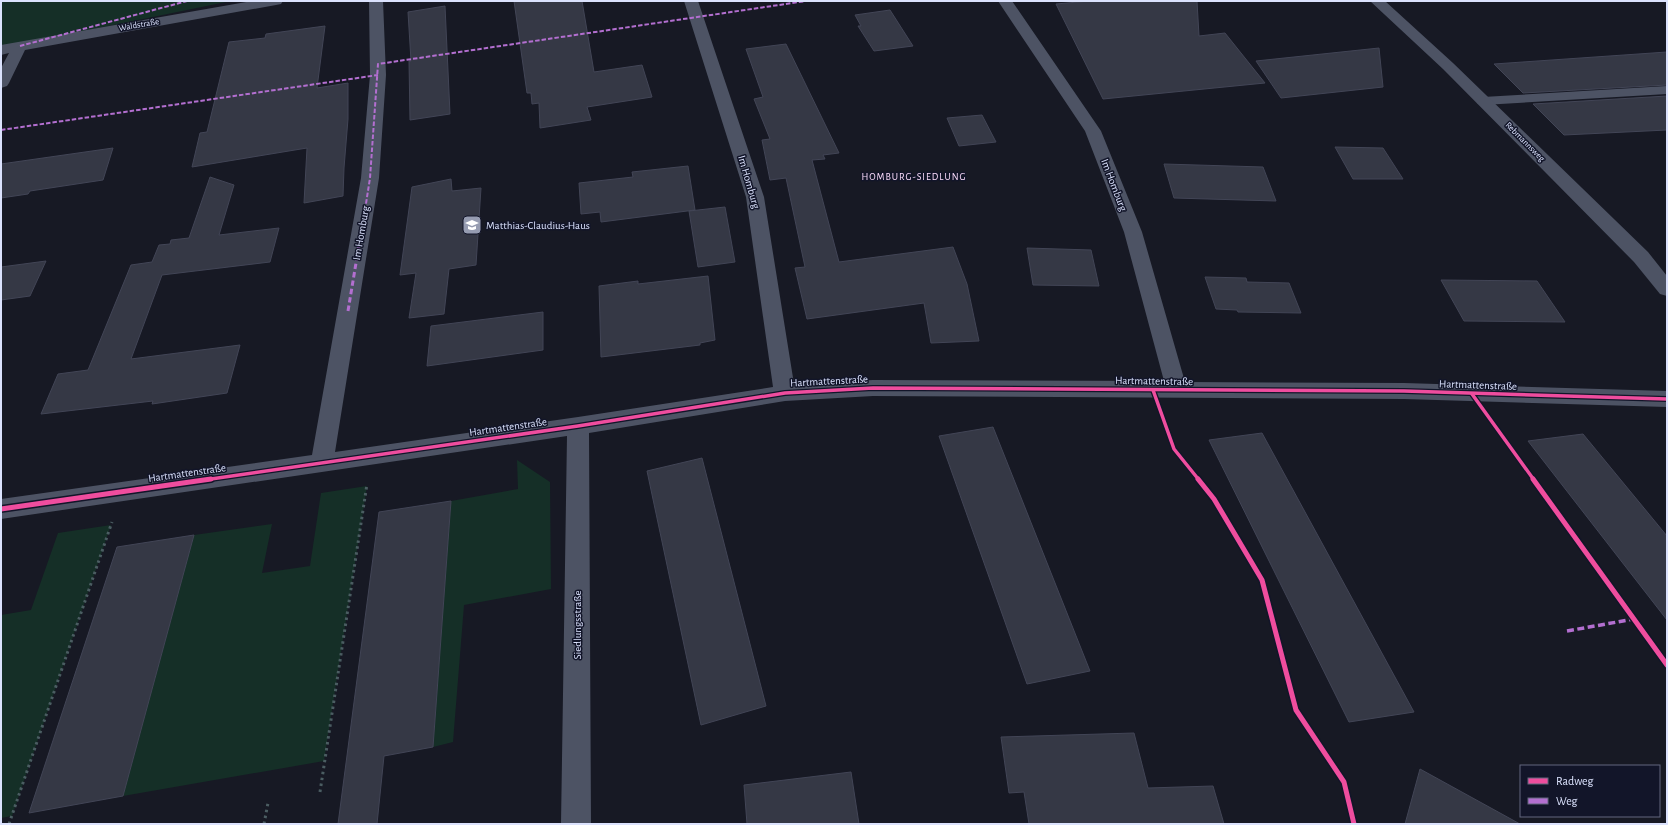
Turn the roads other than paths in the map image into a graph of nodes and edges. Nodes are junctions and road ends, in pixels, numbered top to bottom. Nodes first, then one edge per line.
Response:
1 (276, 1) edge
2 (376, 1) edge
3 (691, 1) edge
4 (1005, 1) edge
5 (1376, 1) edge
6 (20, 46) junction
7 (1, 50) edge
8 (1, 83) edge
9 (1667, 90) edge
10 (1483, 101) junction
11 (1667, 289) edge
12 (1177, 390) junction
13 (786, 393) junction
14 (1667, 399) edge
15 (578, 426) junction
16 (322, 463) junction
17 (1, 509) edge
18 (576, 824) edge

1 - 6 street, Waldstraße
2 - 16 street, Im Homburg
3 - 13 street, Im Homburg
4 - 12 street, Im Homburg
5 - 10 street, Rebmannsweg
6 - 7 street, Waldstraße
6 - 8 street
9 - 10 lane
10 - 11 street, Rebmannsweg
12 - 13 street, Hartmattenstraße
12 - 14 street, Hartmattenstraße
13 - 15 street, Hartmattenstraße
15 - 16 street, Hartmattenstraße
15 - 18 street, Siedlungsstraße
16 - 17 street, Hartmattenstraße

